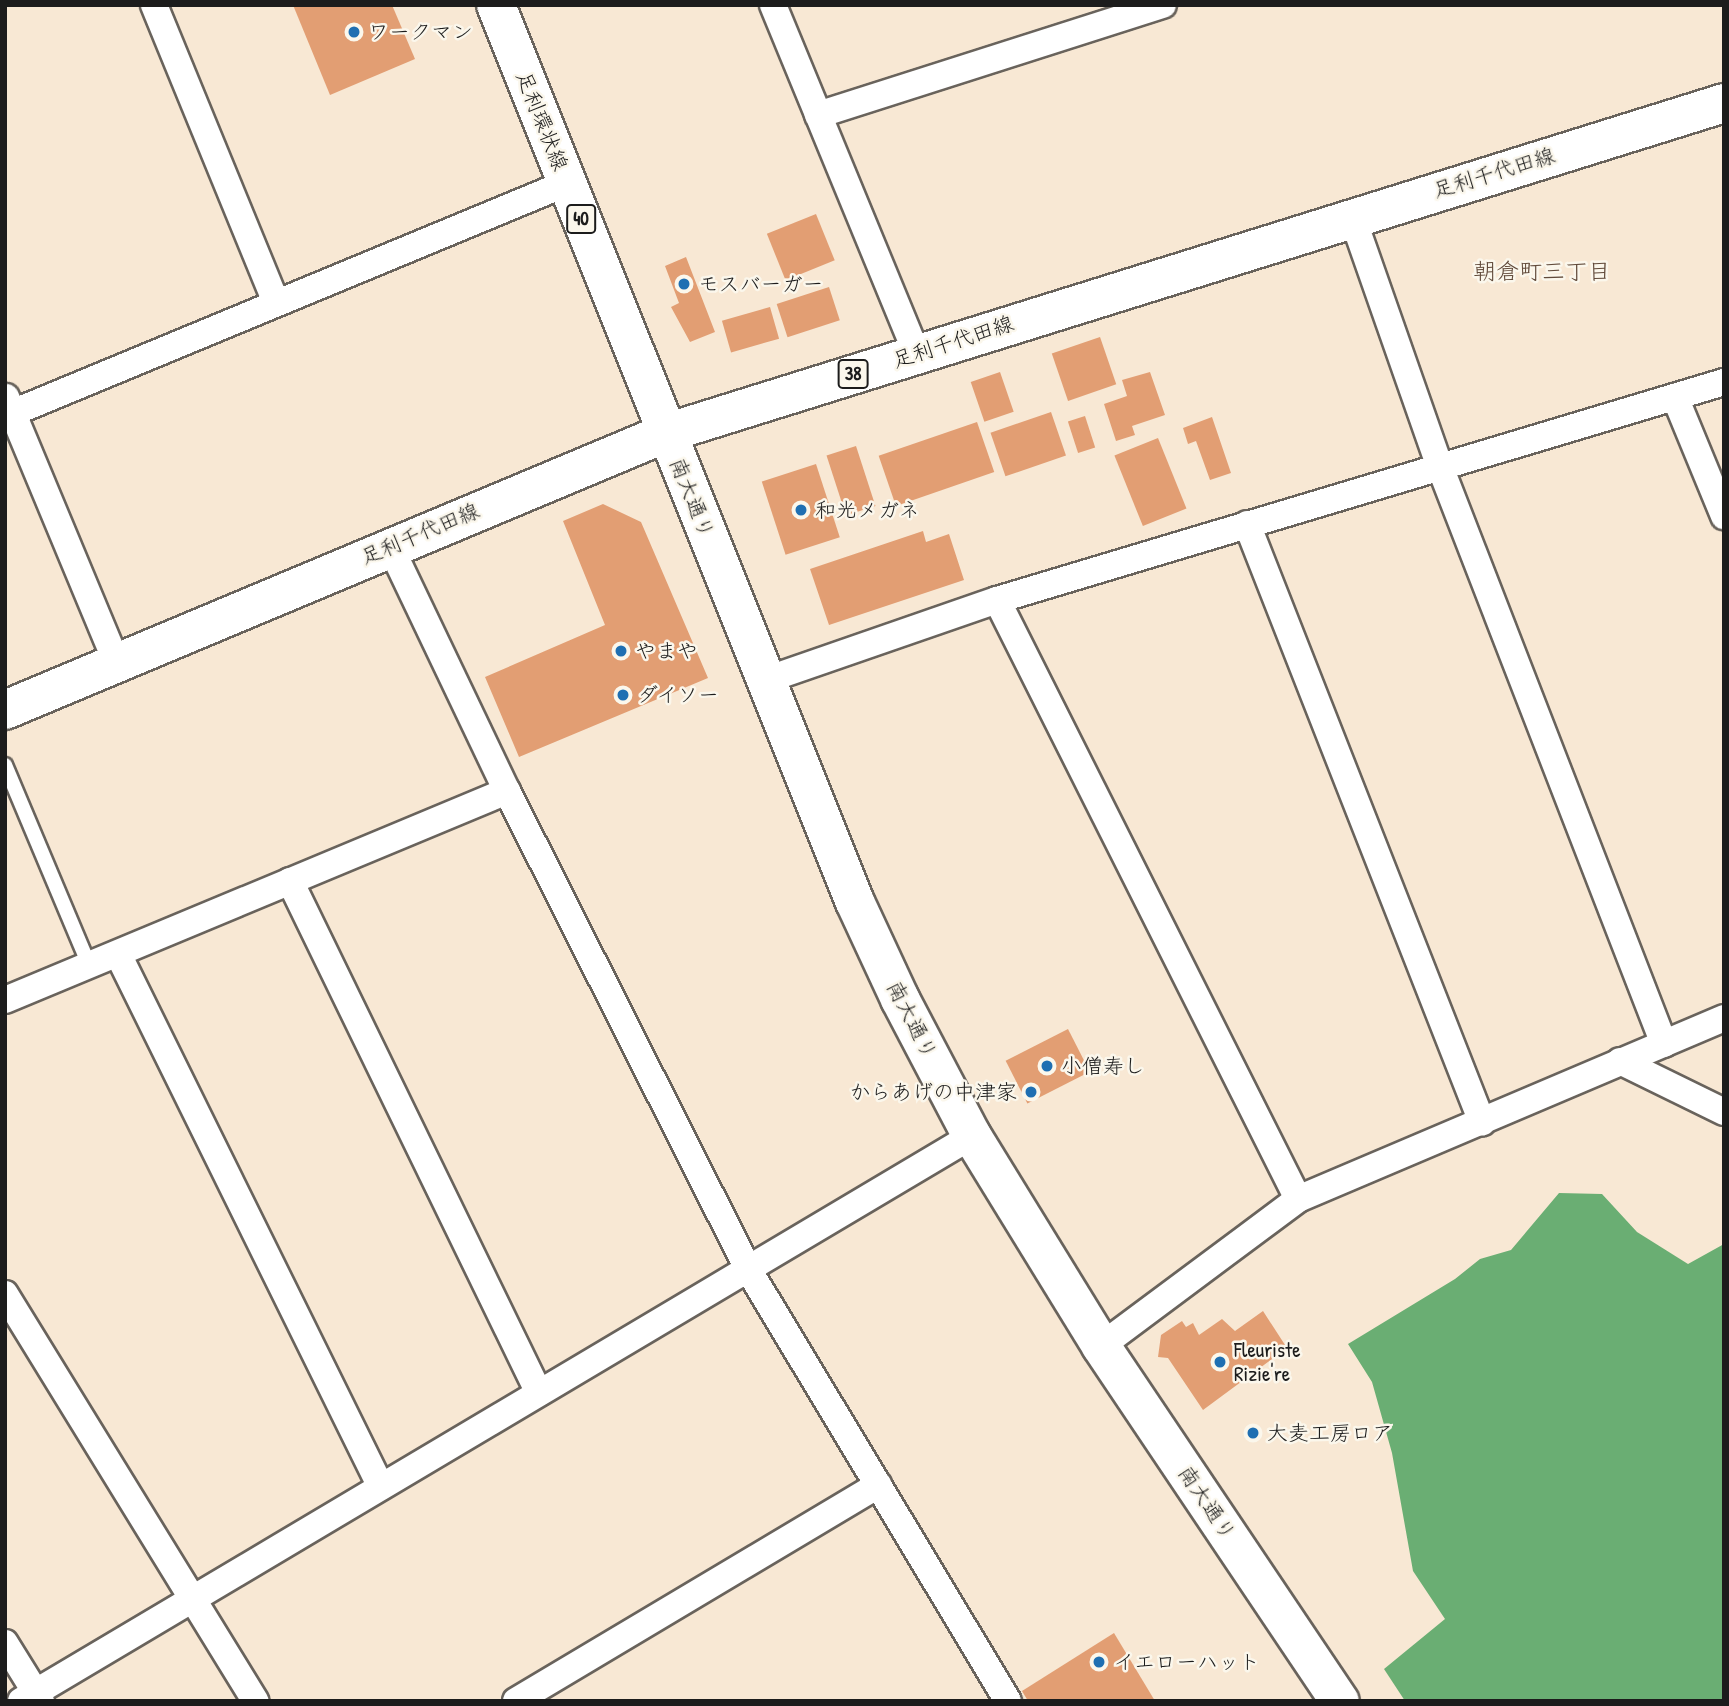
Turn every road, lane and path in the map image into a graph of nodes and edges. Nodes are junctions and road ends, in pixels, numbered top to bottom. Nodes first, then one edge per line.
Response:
1 (154, 5) edge
2 (496, 5) edge
3 (773, 5) edge
4 (1163, 5) edge
5 (1100, 15) edge
6 (1724, 103) edge
7 (818, 114) junction
8 (567, 183) junction
9 (1352, 216) junction
10 (276, 302) junction
11 (917, 354) junction
12 (1724, 382) edge
13 (1675, 397) junction
14 (8, 408) edge
15 (666, 433) junction
16 (1439, 464) junction
17 (1724, 516) edge
18 (1247, 524) junction
19 (390, 546) junction
20 (997, 600) junction
21 (117, 664) junction
22 (766, 680) junction
23 (5, 710) edge
24 (5, 765) edge
25 (507, 791) junction
26 (290, 881) junction
27 (118, 954) junction
28 (89, 965) junction
29 (5, 1000) edge
30 (1724, 1018) edge
31 (1664, 1044) junction
32 (1620, 1061) junction
33 (1724, 1112) edge
34 (1482, 1122) junction
35 (972, 1136) junction
36 (1298, 1199) junction
37 (748, 1269) junction
38 (5, 1294) edge
39 (1101, 1346) junction
40 (539, 1393) junction
41 (878, 1485) junction
42 (381, 1487) junction
43 (192, 1599) junction
44 (5, 1643) edge
45 (32, 1698) edge
46 (254, 1701) edge
47 (516, 1701) edge
48 (1008, 1701) edge
49 (1340, 1701) edge

1 - 10 street
2 - 8 main road, 足利環状線 / 40
3 - 7 street
4 - 5 street
5 - 7 street
6 - 9 main road, 足利千代田線 / 38
7 - 11 street
8 - 10 street
8 - 15 main road, 足利環状線 / 40
9 - 11 main road, 足利千代田線 / 38
9 - 16 street
10 - 14 street
11 - 15 main road, 足利千代田線 / 38
12 - 13 street
13 - 16 street
13 - 17 street
14 - 21 street
15 - 19 main road, 足利千代田線 / 38
15 - 22 main road, 南大通り / 40
16 - 18 street
16 - 31 street
18 - 20 street
18 - 34 street
19 - 21 main road, 足利千代田線 / 38
19 - 25 street
20 - 22 street
20 - 36 street
21 - 23 main road, 足利千代田線 / 38
22 - 35 main road, 南大通り / 40
24 - 28 lane
25 - 26 street
25 - 37 street
26 - 27 street
26 - 40 street
27 - 28 street
27 - 42 street
28 - 29 street
30 - 31 street
31 - 32 street
32 - 33 street
32 - 34 street
34 - 36 street
35 - 37 street
35 - 39 main road, 南大通り / 40
36 - 39 street
37 - 40 street
37 - 41 street
38 - 43 street
39 - 49 main road, 南大通り / 40
40 - 42 street
41 - 47 street
41 - 48 street
42 - 43 street
43 - 45 street
43 - 46 street
44 - 45 street

